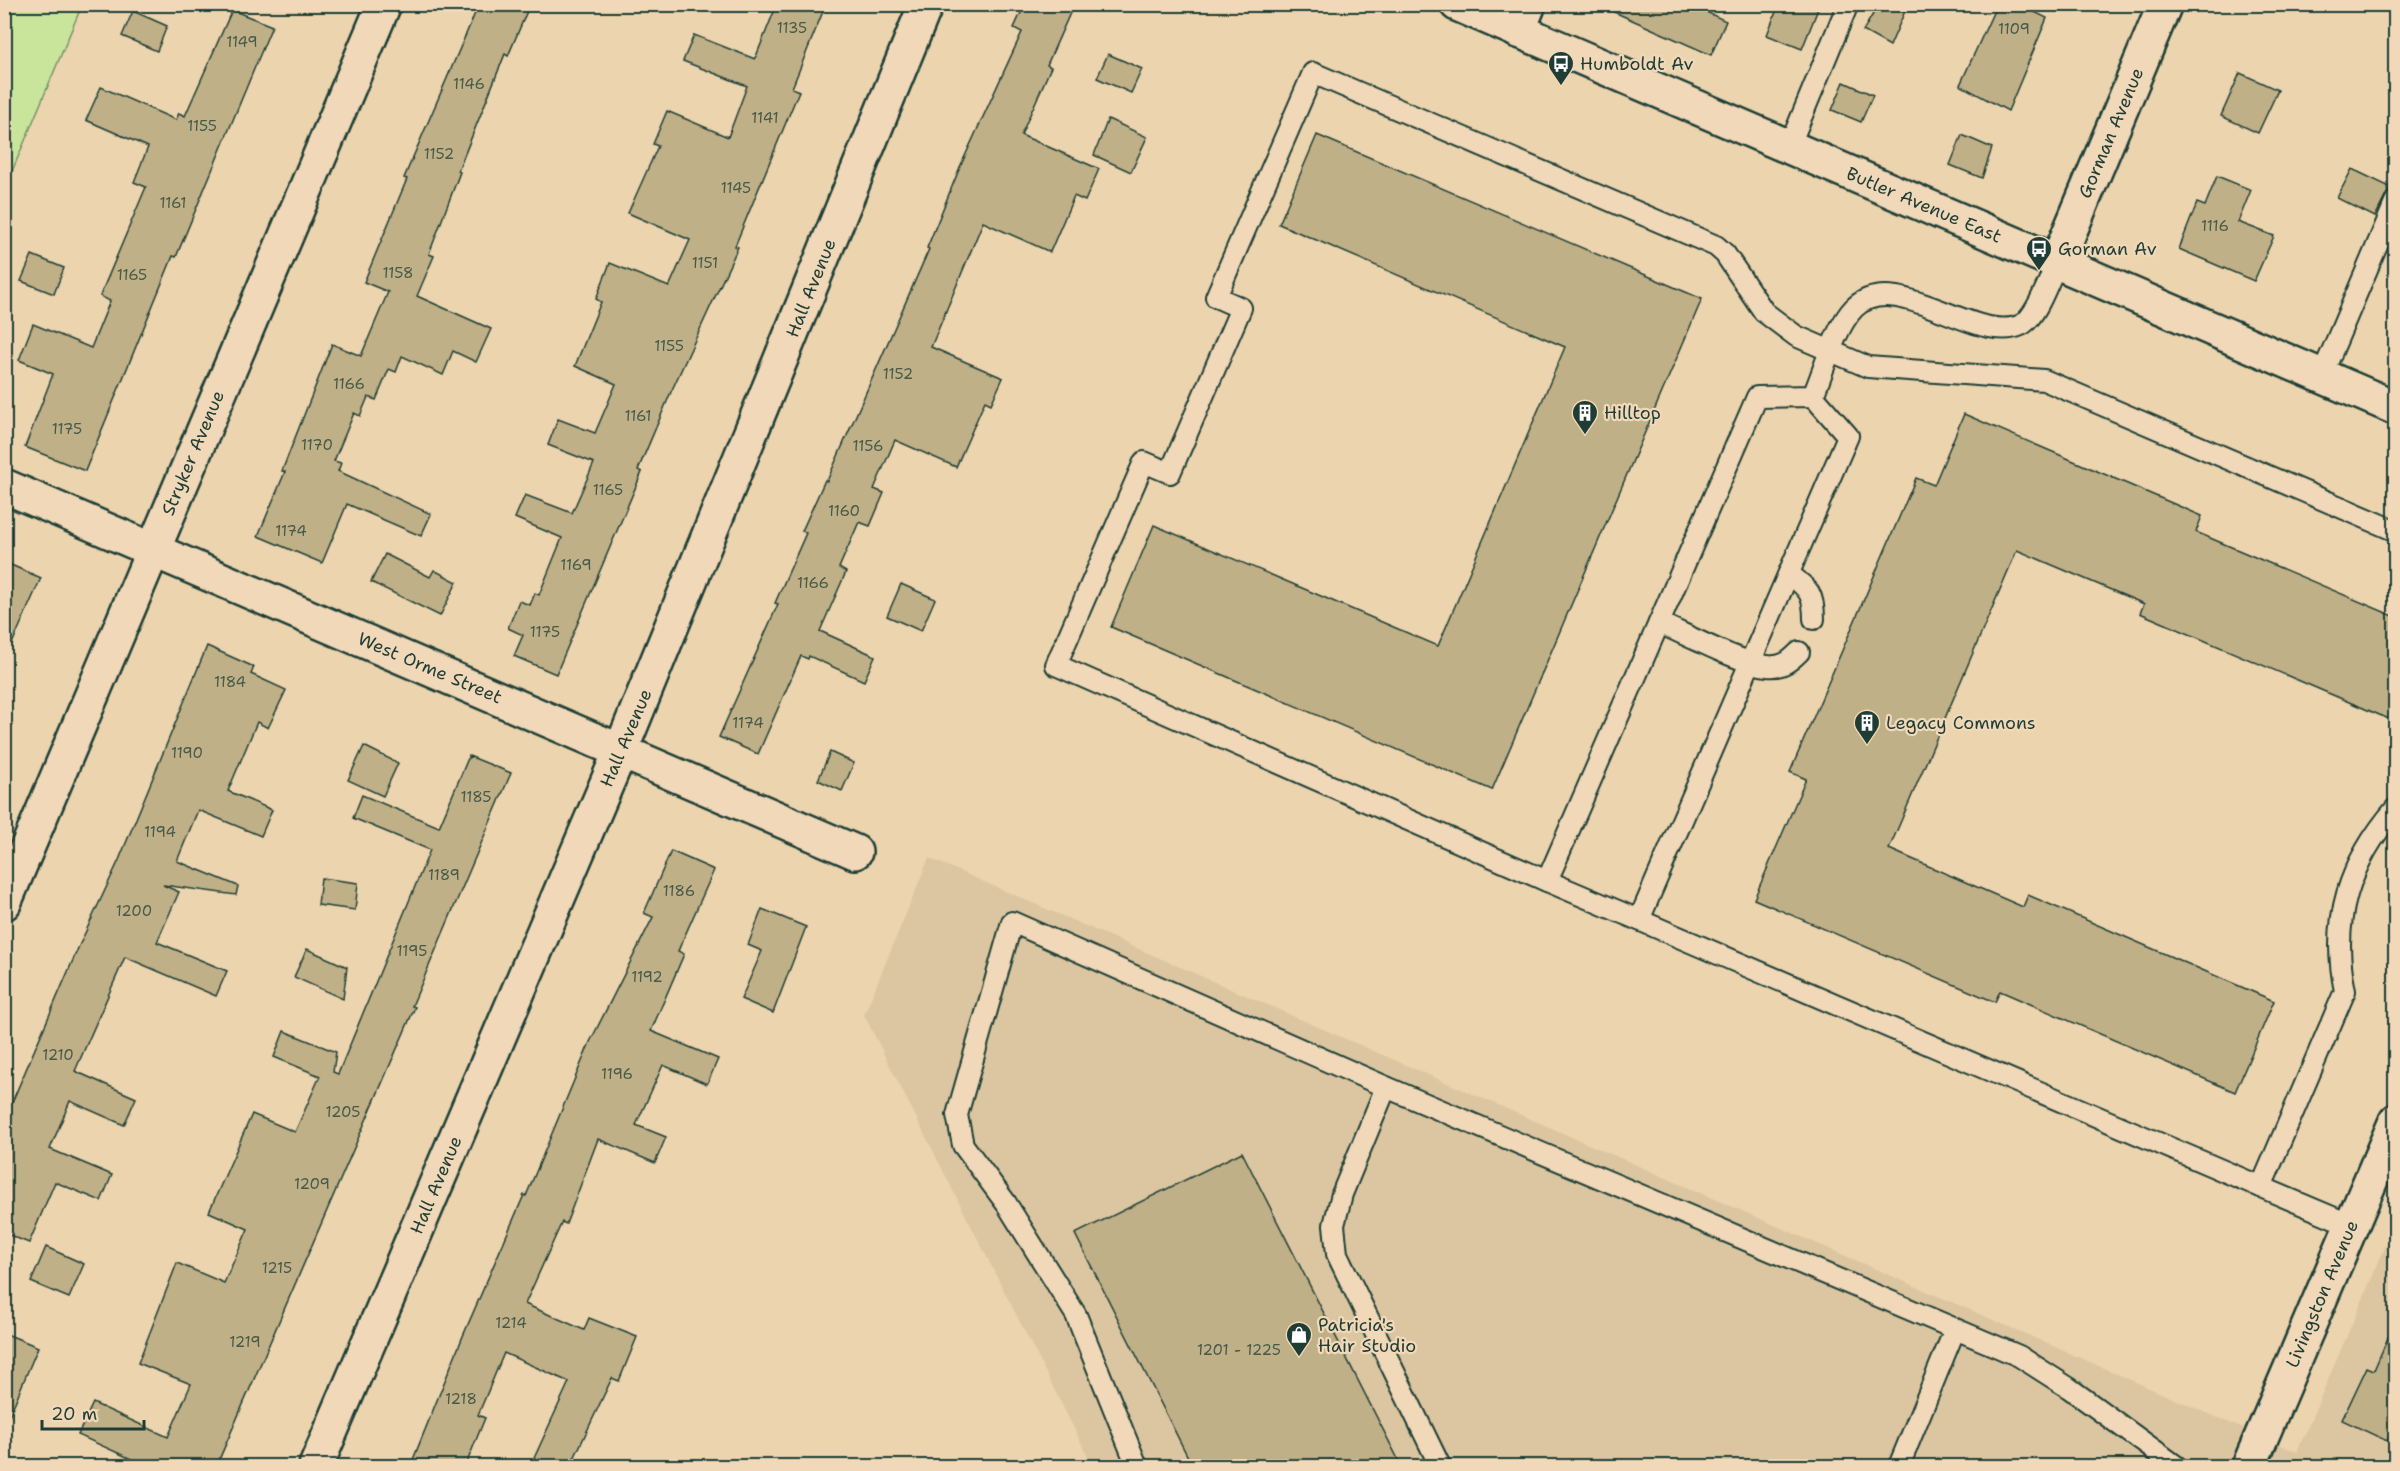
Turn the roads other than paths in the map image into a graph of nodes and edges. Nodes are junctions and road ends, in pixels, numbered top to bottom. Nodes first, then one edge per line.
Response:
1 (384, 4) edge
2 (926, 4) edge
3 (1457, 4) edge
4 (1848, 4) edge
5 (2165, 4) edge
6 (1523, 18) edge
7 (1789, 147) junction
8 (2396, 201) edge
9 (2057, 262) junction
10 (1832, 351) junction
11 (2322, 375) junction
12 (1813, 396) junction
13 (2396, 408) edge
14 (4, 486) edge
15 (2396, 531) edge
16 (153, 549) junction
17 (1789, 574) junction
18 (1814, 619) dead end
19 (1659, 623) junction
20 (1799, 652) dead end
21 (1751, 662) junction
22 (621, 750) junction
23 (2396, 808) edge
24 (855, 852) dead end
25 (1547, 880) junction
26 (4, 903) edge
27 (1639, 920) junction
28 (1386, 1087) junction
29 (2396, 1121) edge
30 (2387, 1162) edge
31 (2261, 1187) junction
32 (2351, 1226) junction
33 (1955, 1329) junction
34 (316, 1467) edge
35 (1137, 1467) edge
36 (1440, 1467) edge
37 (1899, 1467) edge
38 (2176, 1467) edge
39 (2249, 1467) edge

1 - 16 street, Stryker Avenue
2 - 22 street, Hall Avenue
3 - 6 street, Butler Avenue East
4 - 7 lane
5 - 9 street, Gorman Avenue
6 - 7 street, Butler Avenue East
7 - 9 street, Butler Avenue East
8 - 11 lane
9 - 10 lane
9 - 11 street, Butler Avenue East
10 - 12 lane
10 - 15 lane
10 - 25 lane
11 - 13 street, Butler Avenue East
12 - 17 lane
12 - 19 lane
14 - 16 street, West Orme Street
16 - 22 street, West Orme Street
16 - 26 street, Stryker Avenue
17 - 18 lane
17 - 21 lane
19 - 21 lane
19 - 25 lane
20 - 21 lane
21 - 27 lane
22 - 24 street, West Orme Street
22 - 34 street, Hall Avenue
23 - 31 lane
25 - 27 lane
27 - 31 lane
28 - 33 lane
28 - 35 lane
28 - 36 lane
29 - 30 street, Livingston Avenue
30 - 32 street, Livingston Avenue
31 - 32 lane
32 - 39 street, Livingston Avenue
33 - 37 lane
33 - 38 lane

